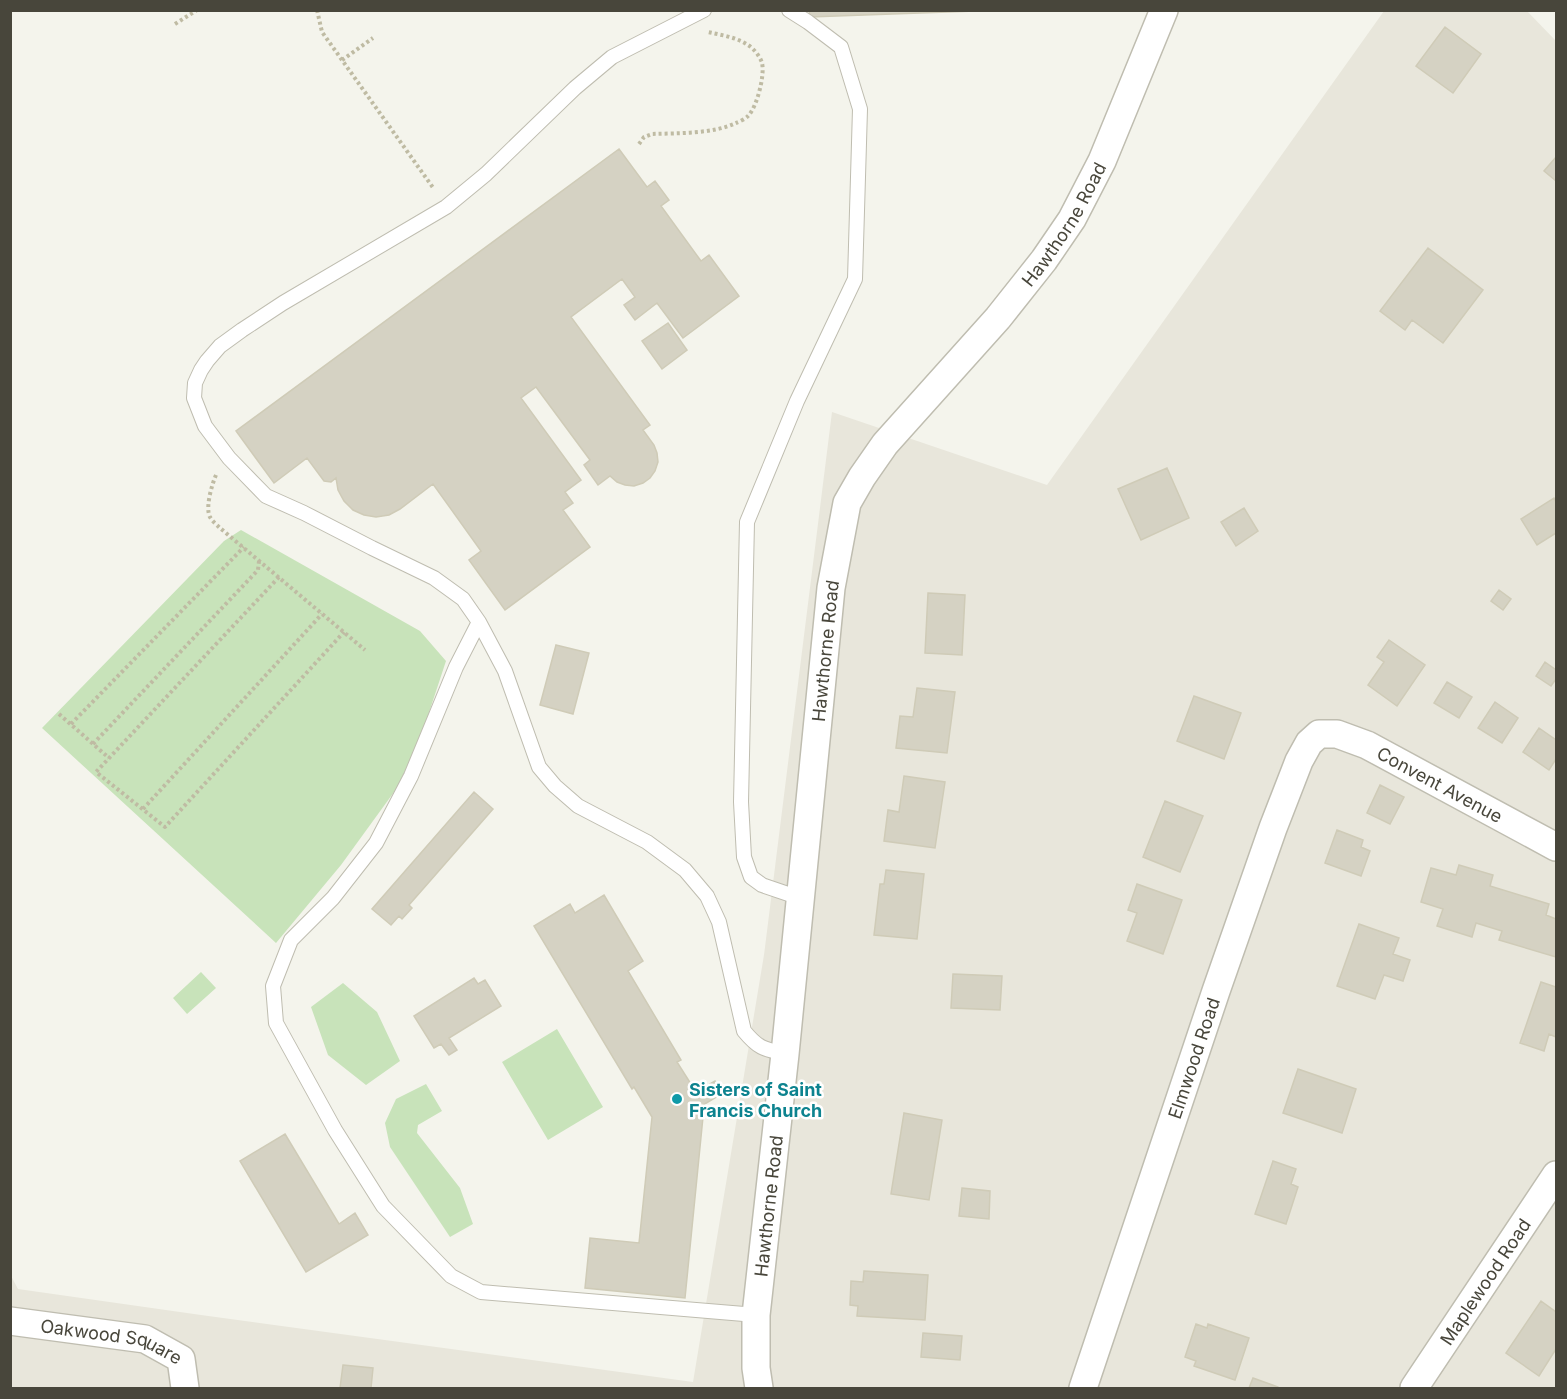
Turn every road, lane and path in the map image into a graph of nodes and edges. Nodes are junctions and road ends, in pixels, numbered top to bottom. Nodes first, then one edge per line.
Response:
1 (196, 10) edge
2 (317, 10) edge
3 (704, 10) edge
4 (789, 10) edge
5 (1164, 10) edge
6 (686, 20) junction
7 (176, 24) dead end
8 (373, 38) dead end
9 (342, 60) junction
10 (639, 144) dead end
11 (446, 207) junction
12 (230, 458) junction
13 (244, 548) junction
14 (259, 560) junction
15 (279, 577) junction
16 (322, 614) junction
17 (479, 622) junction
18 (344, 632) junction
19 (365, 650) dead end
20 (59, 714) dead end
21 (71, 724) junction
22 (1319, 734) joint
23 (93, 744) junction
24 (109, 758) junction
25 (143, 809) junction
26 (1557, 847) edge
27 (800, 898) junction
28 (784, 1054) junction
29 (1557, 1175) edge
30 (756, 1315) junction
31 (10, 1321) edge
32 (185, 1389) edge
33 (759, 1389) edge
34 (1083, 1389) edge
35 (1414, 1389) edge

1 - 7 path
2 - 9 path
3 - 6 lane
4 - 27 lane
5 - 27 street, Hawthorne Road
6 - 10 path
6 - 11 lane
8 - 9 path
9 - 11 path
11 - 12 lane
12 - 13 path
12 - 17 lane
13 - 14 path
13 - 21 path
14 - 15 path
14 - 23 path
15 - 16 path
15 - 24 path
16 - 18 path
16 - 25 path
17 - 28 lane
17 - 30 lane
18 - 19 path
18 - 25 path
20 - 21 path
21 - 23 path
22 - 26 street, Convent Avenue
22 - 34 street, Elmwood Road
23 - 24 path
24 - 25 path
27 - 28 street, Hawthorne Road
28 - 30 street, Hawthorne Road
29 - 35 street, Maplewood Road
30 - 33 street, Hawthorne Road
31 - 32 street, Oakwood Square

